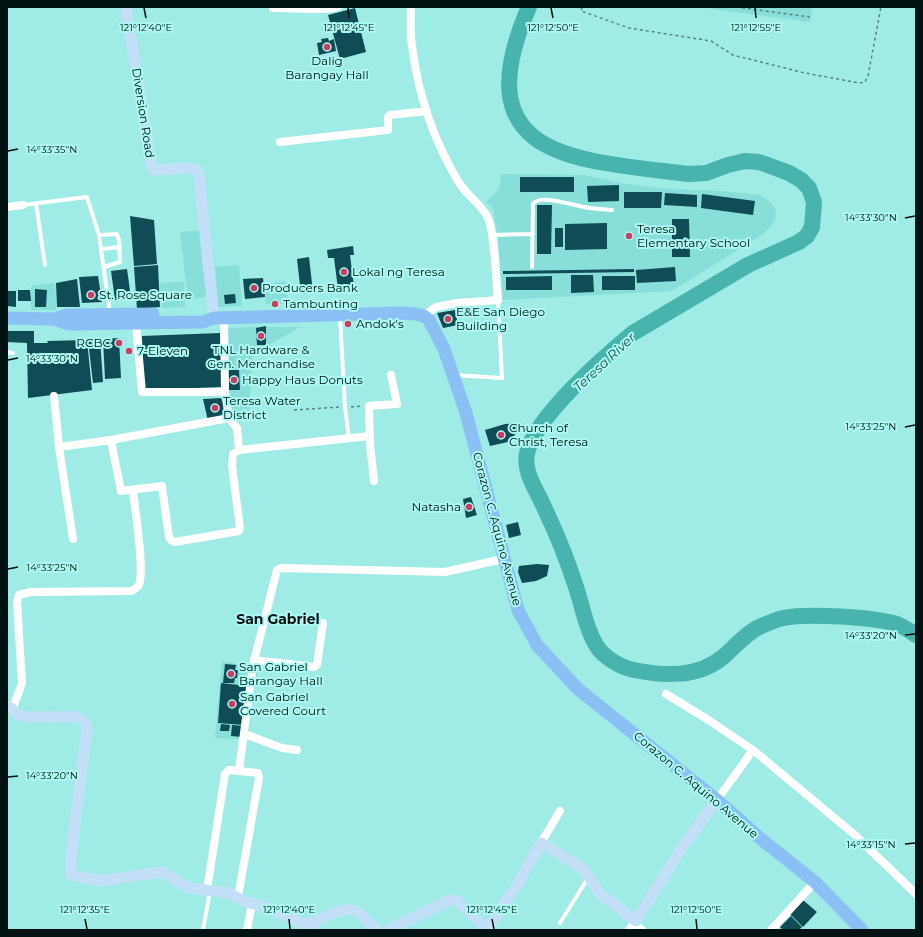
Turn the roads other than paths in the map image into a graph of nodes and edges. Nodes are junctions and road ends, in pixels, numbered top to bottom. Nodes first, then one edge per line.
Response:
1 (126, 7) edge
2 (338, 7) edge
3 (411, 7) edge
4 (273, 8) dead end
5 (427, 111) junction
6 (280, 142) dead end
7 (36, 203) junction
8 (23, 205) joint
9 (7, 207) edge
10 (612, 210) dead end
11 (491, 234) junction
12 (533, 234) junction
13 (99, 235) junction
14 (120, 247) junction
15 (101, 249) junction
16 (45, 265) dead end
17 (104, 267) junction
18 (532, 267) dead end
19 (498, 300) junction
20 (339, 313) junction
21 (424, 316) junction
22 (7, 318) edge
23 (219, 318) junction
24 (110, 319) junction
25 (136, 324) junction
26 (7, 352) edge
27 (13, 353) dead end
28 (453, 374) junction
29 (391, 375) dead end
30 (225, 392) junction
31 (54, 396) dead end
32 (229, 418) junction
33 (370, 436) junction
34 (111, 440) junction
35 (350, 440) junction
36 (59, 447) junction
37 (239, 450) junction
38 (374, 481) dead end
39 (133, 490) junction
40 (73, 539) dead end
41 (503, 559) junction
42 (323, 623) dead end
43 (254, 660) junction
44 (666, 694) dead end
45 (10, 707) edge
46 (245, 734) junction
47 (297, 750) dead end
48 (752, 750) junction
49 (239, 771) junction
50 (717, 800) junction
51 (560, 811) dead end
52 (542, 843) junction
53 (590, 876) junction
54 (815, 882) junction
55 (209, 890) junction
56 (916, 894) edge
57 (238, 897) junction
58 (252, 903) junction
59 (560, 923) dead end
60 (301, 926) edge
61 (635, 926) edge
62 (203, 930) edge
63 (247, 930) edge
64 (378, 930) edge
65 (389, 930) edge
66 (771, 930) edge
67 (862, 930) edge

1 - 23 street, Diversion Road
2 - 4 street
3 - 5 street
5 - 6 street
5 - 11 street
7 - 8 lane
7 - 13 lane
7 - 16 lane
8 - 9 street
10 - 12 lane
11 - 12 lane
11 - 19 street
12 - 18 lane
13 - 14 lane
13 - 15 lane
14 - 15 lane
14 - 17 lane
15 - 17 lane
17 - 24 lane
19 - 21 street
19 - 28 lane
20 - 21 main road
20 - 23 main road
20 - 35 lane
21 - 28 main road, Corazon C. Aquino Avenue
22 - 24 main road
23 - 24 main road
23 - 25 main road
23 - 30 street
24 - 25 main road
25 - 30 street
26 - 27 lane
28 - 41 main road, Corazon C. Aquino Avenue
29 - 33 street
30 - 32 street
31 - 36 street
32 - 34 street
32 - 37 street
33 - 35 street
33 - 38 street
34 - 36 street
34 - 39 street
35 - 37 street
36 - 40 street
37 - 39 street
39 - 45 street
41 - 43 street
41 - 50 main road, Corazon C. Aquino Avenue
42 - 43 street
43 - 46 street
44 - 48 street
45 - 55 street
46 - 47 street
46 - 49 street
48 - 50 street
48 - 56 street
49 - 55 street
49 - 57 street
50 - 54 main road, Corazon C. Aquino Avenue
50 - 61 street
51 - 52 street
52 - 53 street
52 - 65 street
53 - 59 lane
53 - 61 street
54 - 66 street
54 - 67 main road, Corazon C. Aquino Avenue
55 - 57 street
55 - 62 lane
57 - 58 street
58 - 60 street
58 - 63 street
60 - 64 street

